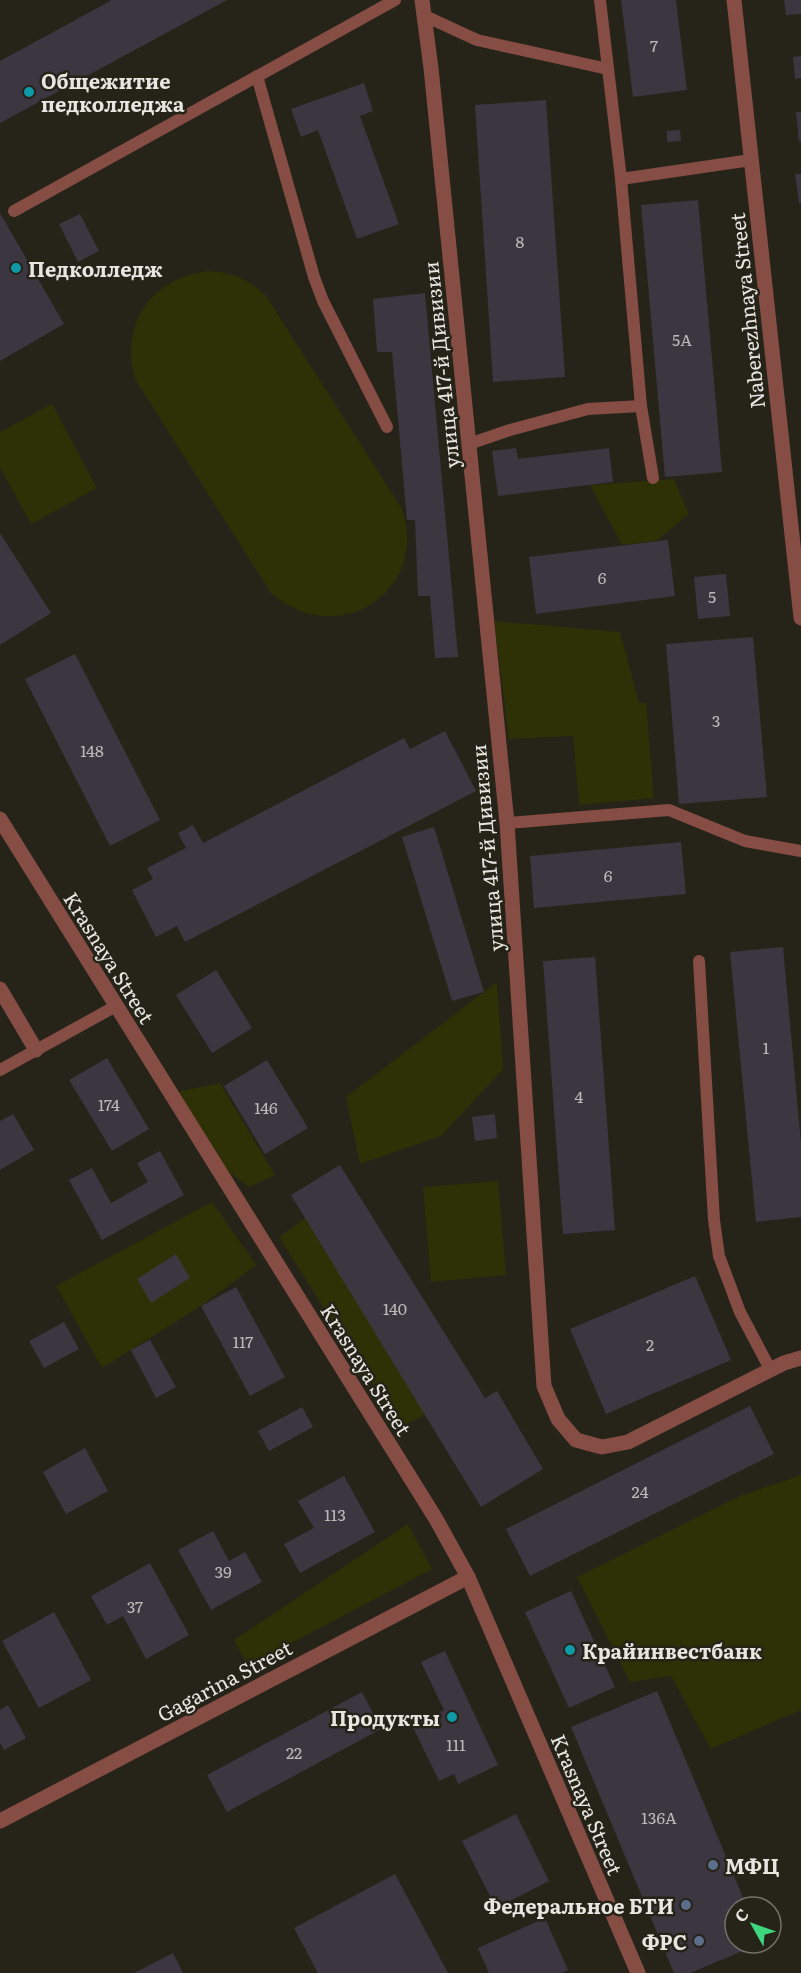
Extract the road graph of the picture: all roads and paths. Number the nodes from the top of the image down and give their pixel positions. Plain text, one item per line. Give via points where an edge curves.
1 (395, 0) edge
2 (422, 0) edge
3 (600, 0) edge
4 (734, 0) edge
5 (425, 16) junction
6 (608, 69) junction
7 (257, 76) junction
8 (751, 160) junction
9 (621, 179) junction
10 (14, 211) dead end
11 (641, 406) junction
12 (387, 427) dead end
13 (469, 444) junction
14 (653, 478) dead end
15 (801, 618) edge
16 (0, 819) edge
17 (507, 823) junction
18 (801, 851) edge
19 (699, 962) dead end
20 (0, 989) edge
21 (116, 1006) junction
22 (36, 1050) junction
23 (0, 1070) edge
24 (801, 1358) edge
25 (770, 1370) junction
26 (468, 1577) junction
27 (0, 1821) edge
28 (638, 1973) edge

1 - 7 lane
2 - 5 street, улица 417-й Дивизии
3 - 6 lane
4 - 8 street, Naberezhnaya Street
5 - 6 lane via 477,40
5 - 13 street, улица 417-й Дивизии
6 - 9 lane
7 - 10 lane
7 - 12 lane via 314,277
8 - 9 lane
8 - 15 street, Naberezhnaya Street
9 - 11 lane
11 - 13 lane via 588,409
11 - 14 lane
13 - 17 street, улица 417-й Дивизии
16 - 21 street, Krasnaya Street
17 - 18 lane via 669,810 745,841
17 - 25 street, улица 417-й Дивизии via 544,1386 558,1419 576,1440 602,1448 628,1442
19 - 25 lane via 719,1256 740,1312
20 - 22 street
21 - 22 lane
21 - 26 street, Krasnaya Street via 436,1519
22 - 23 lane
24 - 25 street, улица 417-й Дивизии
26 - 27 street, Gagarina Street
26 - 28 street, Krasnaya Street

